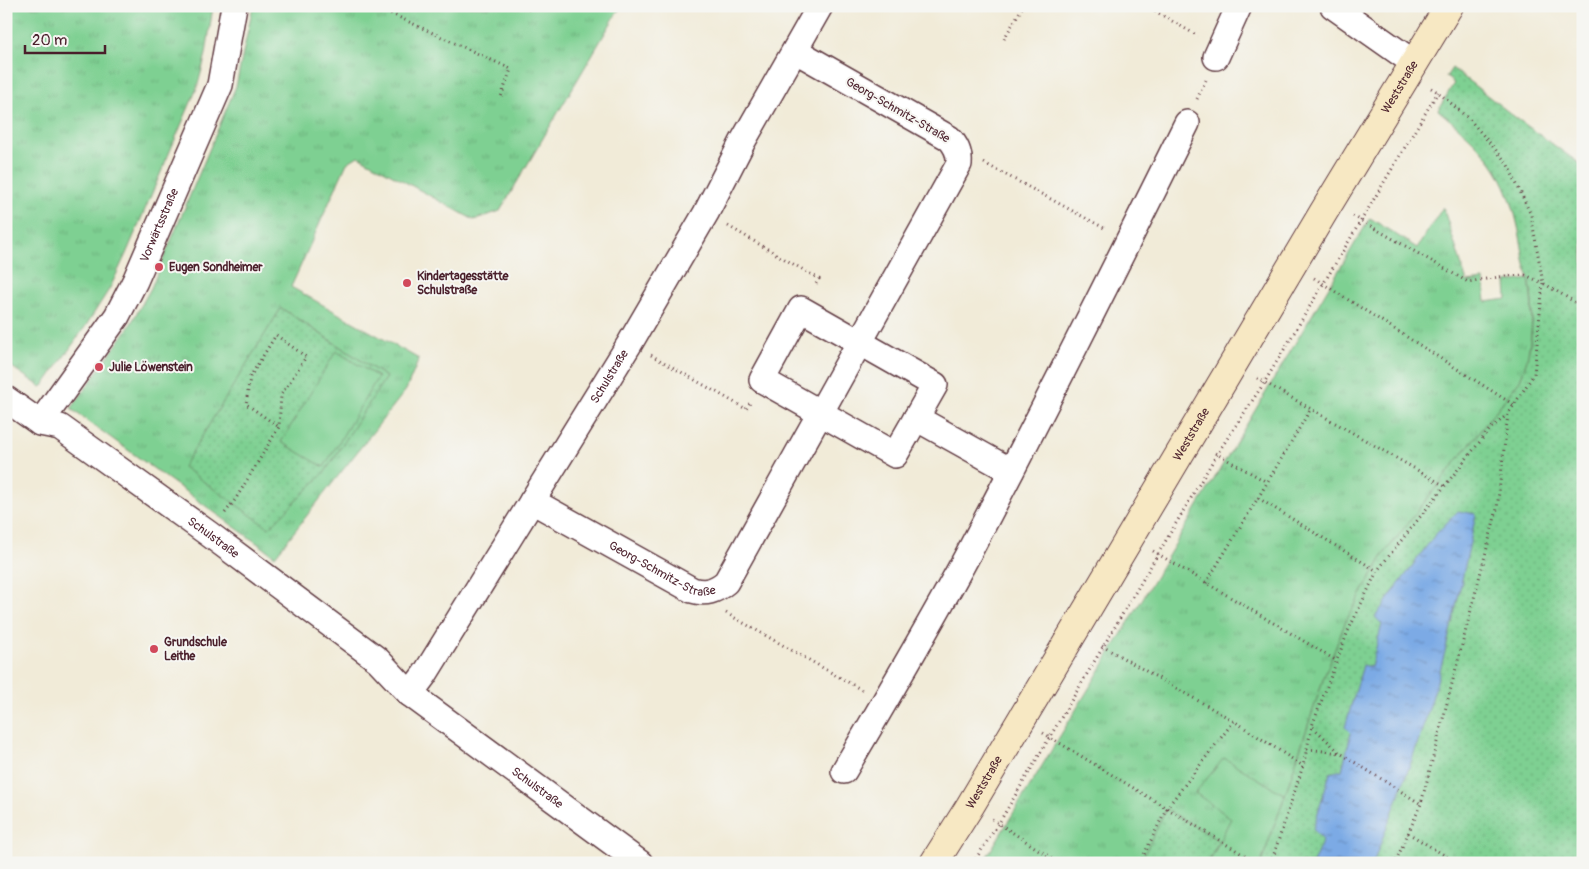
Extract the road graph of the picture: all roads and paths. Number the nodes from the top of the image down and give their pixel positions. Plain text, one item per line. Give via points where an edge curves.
1 (234, 6) edge
2 (378, 6) edge
3 (519, 6) edge
4 (820, 6) edge
5 (1023, 6) edge
6 (1146, 6) edge
7 (1239, 6) edge
8 (1333, 6) edge
9 (1449, 6) edge
10 (531, 10) dead end
11 (1004, 39) dead end
12 (796, 51) junction
13 (1218, 53) junction
14 (1411, 69) junction
15 (1438, 92) junction
16 (501, 97) dead end
17 (1187, 122) joint
18 (960, 156) junction
19 (1329, 204) junction
20 (706, 213) junction
21 (1361, 221) junction
22 (1128, 242) junction
23 (1293, 264) junction
24 (1544, 283) junction
25 (1323, 284) junction
26 (1583, 307) edge
27 (801, 309) junction
28 (860, 341) junction
29 (630, 343) junction
30 (1233, 364) junction
31 (762, 380) junction
32 (1264, 383) junction
33 (6, 400) edge
34 (1514, 405) junction
35 (1310, 410) junction
36 (820, 412) junction
37 (1508, 414) junction
38 (916, 418) junction
39 (40, 423) junction
40 (279, 427) junction
41 (1189, 438) junction
42 (1217, 454) junction
43 (1011, 472) junction
44 (1267, 482) junction
45 (1445, 486) junction
46 (1258, 498) junction
47 (234, 500) dead end
48 (532, 501) junction
49 (1130, 537) junction
50 (1158, 555) junction
51 (1377, 571) junction
52 (1206, 583) junction
53 (709, 592) junction
54 (1076, 629) junction
55 (1103, 646) junction
56 (1337, 661) junction
57 (410, 694) junction
58 (884, 702) junction
59 (1021, 720) junction
60 (1234, 722) junction
61 (1312, 726) junction
62 (1050, 737) junction
63 (1307, 749) junction
64 (1340, 753) junction
65 (1303, 766) junction
66 (844, 771) dead end
67 (1421, 804) junction
68 (970, 806) junction
69 (1166, 809) junction
70 (999, 824) junction
71 (1408, 833) junction
72 (640, 863) edge
73 (934, 863) edge
74 (973, 863) edge
75 (1059, 863) edge
76 (1140, 863) edge
77 (1256, 863) edge
78 (1271, 863) edge
79 (1395, 863) edge
80 (1457, 863) edge

1 - 39 street, Vorwärtsstraße via 220,85 135,282 117,316
2 - 16 path via 511,69
3 - 10 path
4 - 12 street
5 - 11 path
6 - 13 path
7 - 13 street
8 - 14 street
9 - 14 street, Weststraße
12 - 18 street, Georg-Schmitz-Straße via 949,138
12 - 20 street, Schulstraße via 743,141
13 - 17 path
14 - 15 path
14 - 19 street, Weststraße
15 - 21 path
15 - 24 path via 1470,120 1507,163 1531,215
17 - 22 street
18 - 22 path via 979,160
18 - 28 street, Georg-Schmitz-Straße via 956,170
19 - 21 path
19 - 23 street, Weststraße
20 - 27 path via 818,279
20 - 29 street, Schulstraße
21 - 24 path via 1468,282 1525,276
21 - 25 path
22 - 43 street
23 - 25 path
23 - 30 street, Weststraße
24 - 26 path
24 - 34 path via 1534,374
25 - 32 path
25 - 34 path
27 - 28 street
27 - 31 street
28 - 36 street, Georg-Schmitz-Straße
28 - 38 street via 935,385
29 - 31 path via 746,409
29 - 48 street, Schulstraße
30 - 32 path
30 - 41 street, Weststraße
31 - 36 street
32 - 35 path
32 - 42 path
33 - 39 street, Schulstraße
34 - 37 path
35 - 44 path
35 - 45 path
36 - 38 street via 895,454
36 - 53 street, Georg-Schmitz-Straße via 726,582
37 - 45 path via 1490,429
37 - 67 path via 1497,509
38 - 43 street
39 - 57 street, Schulstraße via 60,427 180,512 378,660
40 - 40 path via 281,395 306,357 276,335 250,376 246,404
40 - 47 path
41 - 42 path
41 - 49 street, Weststraße
42 - 44 path
42 - 50 path
43 - 58 street
44 - 46 path
45 - 51 path
46 - 51 path
46 - 52 path
48 - 53 street, Georg-Schmitz-Straße via 692,590
48 - 57 street, Schulstraße via 426,674
49 - 50 path
49 - 54 street, Weststraße
50 - 52 path
50 - 55 path
51 - 56 path
52 - 56 path
53 - 58 path via 717,608
54 - 55 path
54 - 59 street, Weststraße
55 - 60 path
55 - 62 path
56 - 61 path
57 - 72 street, Schulstraße
58 - 66 street
59 - 62 path
59 - 68 street, Weststraße
60 - 65 path
60 - 69 path
61 - 63 path
61 - 64 path
62 - 69 path
62 - 70 path
63 - 64 path
63 - 65 path
64 - 67 path
65 - 78 path
67 - 71 path
68 - 70 path
68 - 73 street, Weststraße
69 - 76 path
69 - 77 path
70 - 74 path
70 - 75 path
71 - 79 path
71 - 80 path

